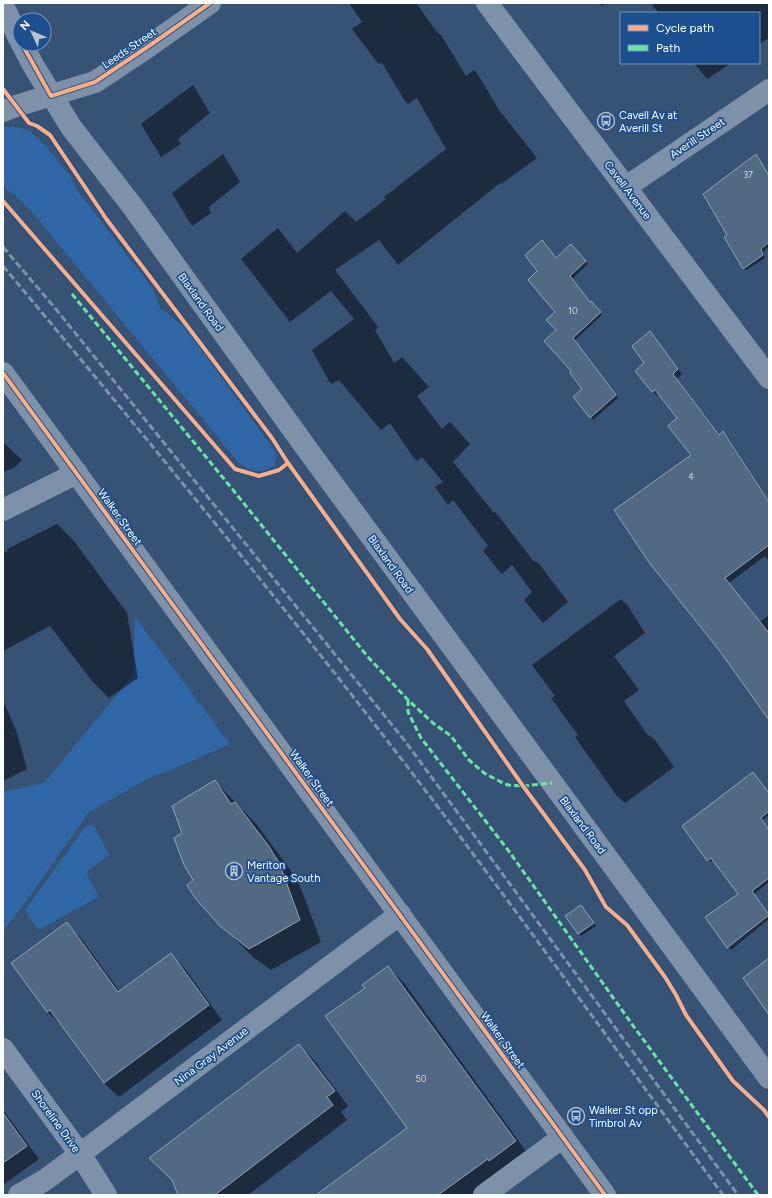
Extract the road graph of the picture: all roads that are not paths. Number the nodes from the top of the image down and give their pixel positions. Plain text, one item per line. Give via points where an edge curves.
1 (210, 3) edge
2 (487, 3) edge
3 (3, 6) edge
4 (12, 24) edge
5 (26, 52) edge
6 (769, 90) edge
7 (51, 96) junction
8 (3, 111) edge
9 (626, 187) junction
10 (3, 373) edge
11 (769, 378) edge
12 (77, 473) junction
13 (3, 510) edge
14 (400, 914) junction
15 (3, 1049) edge
16 (769, 1078) edge
17 (563, 1137) junction
18 (80, 1154) junction
19 (18, 1195) edge
20 (106, 1195) edge
21 (484, 1195) edge
22 (605, 1195) edge

1 - 7 street, Leeds Street via 95,82
2 - 9 street, Cavell Avenue
3 - 4 street
5 - 7 street, Blaxland Road
6 - 9 street, Averill Street
7 - 8 street
7 - 16 street, Blaxland Road
9 - 11 street, Cavell Avenue
10 - 12 street, Walker Street
12 - 13 street
12 - 14 street, Walker Street
14 - 17 street, Walker Street
14 - 18 street, Nina Gray Avenue
15 - 18 street, Shoreline Drive
17 - 21 street
17 - 22 street, Walker Street
18 - 19 street, Nina Gray Avenue via 45,1180
18 - 20 street, Shoreline Drive

